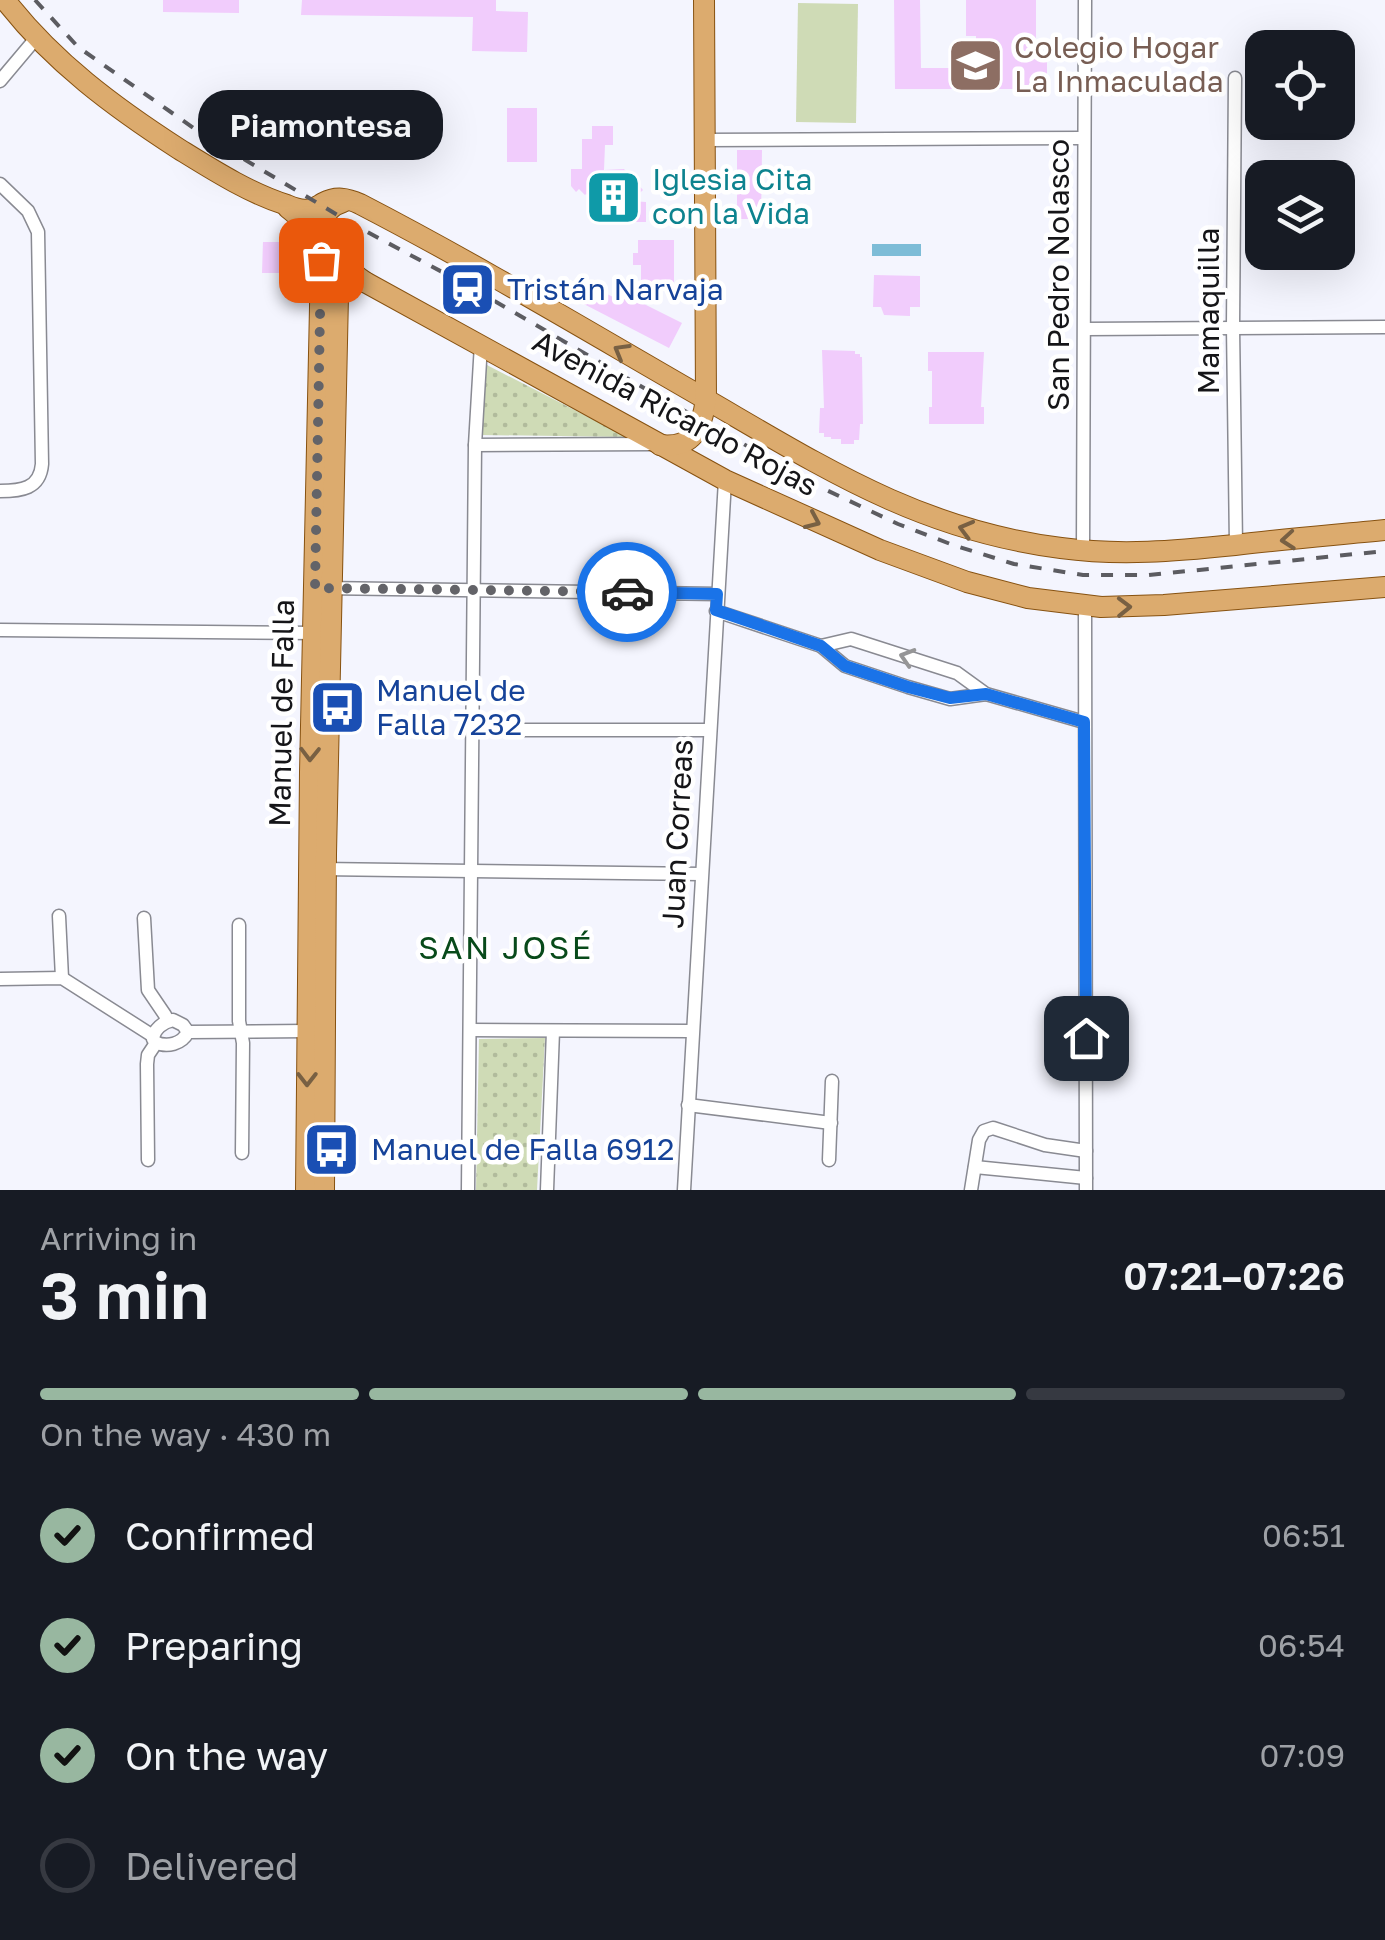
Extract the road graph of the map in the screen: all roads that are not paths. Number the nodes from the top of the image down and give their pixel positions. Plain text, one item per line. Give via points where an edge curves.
1 (5, 0) edge
2 (704, 0) edge
3 (1085, 0) edge
4 (38, 37) junction
5 (1235, 78) dead end
6 (0, 81) edge
7 (1084, 138) junction
8 (703, 140) junction
9 (0, 184) edge
10 (280, 203) junction
11 (360, 204) junction
12 (320, 236) junction
13 (366, 282) junction
14 (1233, 327) junction
15 (1385, 327) edge
16 (1086, 329) junction
17 (480, 344) junction
18 (706, 400) junction
19 (658, 444) junction
20 (475, 445) junction
21 (725, 480) junction
22 (0, 491) edge
23 (1385, 530) edge
24 (1236, 544) junction
25 (1083, 551) junction
26 (1385, 587) edge
27 (324, 588) junction
28 (475, 590) junction
29 (717, 594) junction
30 (1084, 607) junction
31 (716, 610) junction
32 (0, 630) edge
33 (322, 633) junction
34 (821, 646) junction
35 (986, 694) junction
36 (1084, 722) junction
37 (473, 730) junction
38 (709, 730) junction
39 (317, 868) junction
40 (472, 870) junction
41 (701, 874) junction
42 (59, 916) dead end
43 (144, 918) dead end
44 (238, 925) dead end
45 (62, 978) junction
46 (0, 979) edge
47 (167, 1021) junction
48 (470, 1030) junction
49 (307, 1031) junction
50 (553, 1031) junction
51 (188, 1032) junction
52 (692, 1032) junction
53 (240, 1033) junction
54 (154, 1039) junction
55 (832, 1081) dead end
56 (688, 1106) junction
57 (830, 1124) junction
58 (1086, 1151) junction
59 (242, 1153) dead end
60 (148, 1160) dead end
61 (829, 1160) dead end
62 (975, 1167) junction
63 (1086, 1184) edge
64 (306, 1190) edge
65 (324, 1190) edge
66 (468, 1190) edge
67 (547, 1190) edge
68 (684, 1190) edge
69 (972, 1190) edge

1 - 4 main road, Avenida Ricardo Rojas
2 - 8 main road
3 - 7 street, San Pedro Nolasco
4 - 6 street
4 - 10 main road, Avenida Ricardo Rojas via 148,129
5 - 14 street, Mamaquilla
7 - 8 street
7 - 16 street, San Pedro Nolasco
8 - 18 main road
9 - 22 street via 28,211 38,232 42,464 36,481 24,489
10 - 11 main road, Avenida Ricardo Rojas via 304,210 336,198
10 - 12 main road, Avenida Ricardo Rojas
11 - 12 main road via 331,207
18 -> 11 main road, Avenida Ricardo Rojas
12 - 13 main road, Avenida Ricardo Rojas
12 - 27 main road, Manuel de Falla
13 - 17 main road, Avenida Ricardo Rojas
13 - 27 main road, Manuel de Falla via 345,284 338,292
14 - 15 street
14 - 16 street
14 - 24 street, Mamaquilla
16 - 25 street, San Pedro Nolasco
17 - 19 main road, Avenida Ricardo Rojas
17 - 20 street
18 - 19 main road via 689,440
25 -> 18 main road, Avenida Ricardo Rojas via 996,537 922,514 850,482
19 - 20 street
19 - 21 main road, Avenida Ricardo Rojas
20 - 28 street
21 - 29 street, Juan Correas
21 -> 30 main road, Avenida Ricardo Rojas via 932,570 1009,594
23 -> 24 main road, Avenida Ricardo Rojas
24 - 25 main road, Avenida Ricardo Rojas
30 -> 26 main road, Avenida Ricardo Rojas
27 - 28 street
27 - 33 main road, Manuel de Falla
28 - 29 street
28 - 37 street
29 - 31 street, Juan Correas
30 - 36 street
31 - 34 street
31 - 38 street, Juan Correas
32 - 33 street
33 - 39 main road, Manuel de Falla
35 -> 34 street via 956,673 850,640
34 - 35 street via 845,666 908,687 950,698
35 - 36 street
36 - 58 street
37 - 38 street
37 - 40 street
38 - 41 street, Juan Correas
39 - 40 street
39 - 49 main road, Manuel de Falla
39 - 65 main road, Manuel de Falla
40 - 41 street
40 - 48 street
41 - 52 street, Juan Correas
42 - 45 street
43 - 47 street via 148,990
44 - 53 street
45 - 46 street
45 - 54 street
47 - 51 street
47 - 54 street
48 - 50 street
48 - 66 street
49 - 53 street
49 -> 64 main road, Manuel de Falla
50 - 52 street
50 - 67 street
51 - 53 street
51 - 54 street via 166,1046
52 - 56 street, Juan Correas
53 - 59 street
54 - 60 street via 148,1055
55 - 57 street
56 - 57 street
56 - 68 street, Juan Correas
57 - 61 street
58 - 62 street via 993,1128 979,1140
58 - 63 street
62 - 63 street
62 - 69 street

